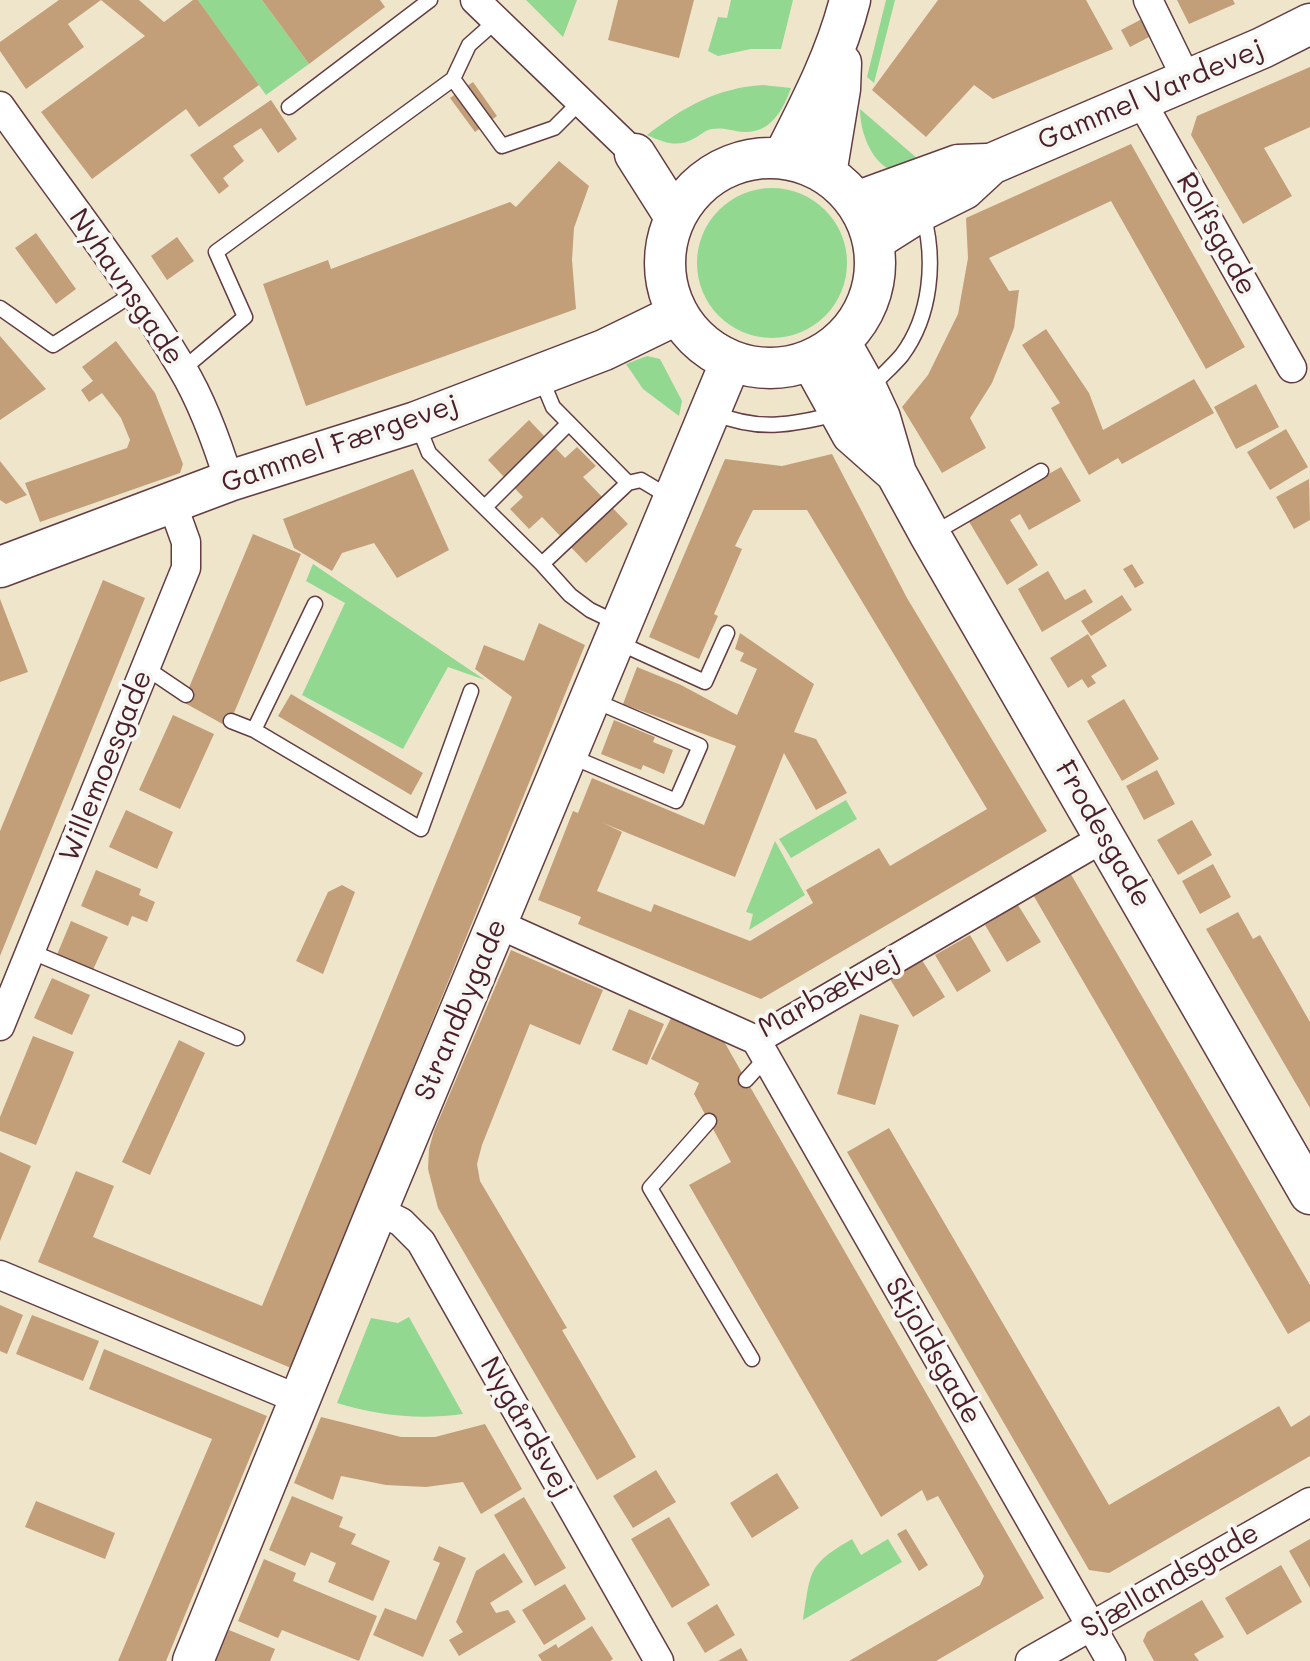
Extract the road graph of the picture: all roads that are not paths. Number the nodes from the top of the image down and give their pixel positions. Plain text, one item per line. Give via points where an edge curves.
1 (430, 0) edge
2 (475, 0) edge
3 (1148, 0) edge
4 (846, 15) edge
5 (496, 21) junction
6 (1310, 24) edge
7 (453, 79) junction
8 (1187, 80) junction
9 (1141, 101) junction
10 (580, 102) junction
11 (0, 106) edge
12 (289, 107) dead end
13 (635, 154) joint
14 (783, 158) junction
15 (991, 164) junction
16 (826, 174) junction
17 (686, 202) junction
18 (856, 202) junction
19 (922, 210) junction
20 (873, 241) junction
21 (133, 294) junction
22 (0, 308) edge
23 (678, 314) junction
24 (826, 351) junction
25 (731, 361) junction
26 (1292, 368) dead end
27 (183, 369) junction
28 (540, 374) junction
29 (854, 401) junction
30 (709, 411) junction
31 (416, 422) junction
32 (569, 423) junction
33 (1041, 471) dead end
34 (229, 481) junction
35 (628, 483) junction
36 (672, 498) junction
37 (172, 503) junction
38 (485, 507) junction
39 (930, 535) junction
40 (542, 564) junction
41 (0, 567) edge
42 (315, 604) dead end
43 (616, 632) junction
44 (727, 633) dead end
45 (146, 668) junction
46 (471, 691) dead end
47 (186, 695) dead end
48 (589, 698) junction
49 (231, 721) dead end
50 (254, 730) junction
51 (566, 754) junction
52 (1105, 837) junction
53 (498, 924) junction
54 (32, 952) junction
55 (0, 1026) edge
56 (237, 1038) dead end
57 (761, 1049) junction
58 (746, 1080) dead end
59 (709, 1121) dead end
60 (1310, 1194) edge
61 (377, 1210) junction
62 (0, 1275) edge
63 (752, 1359) dead end
64 (298, 1399) junction
65 (1310, 1502) edge
66 (1091, 1627) junction
67 (203, 1646) edge
68 (659, 1661) edge
69 (1030, 1661) edge
70 (1111, 1661) edge

1 - 12 lane
2 - 5 street
3 - 8 street
4 - 14 street via 821,83
4 - 16 street
5 - 7 lane via 469,45
5 - 10 street
6 - 8 street, Gammel Vardevej
7 - 10 lane via 502,146 554,128
7 - 27 lane via 216,252 245,317
8 - 9 street, Gammel Vardevej
9 - 15 street, Gammel Vardevej
9 - 26 street, Rolfsgade
10 - 13 street
11 - 21 street, Nyhavnsgade
13 - 17 street
14 - 16 street
14 - 17 street via 730,165 712,174
15 - 18 street, Gammel Vardevej via 958,165
15 - 19 street, Gammel Vardevej via 964,189
16 - 18 street
17 - 23 street via 666,241 664,266
18 - 20 street
19 - 20 street, Gammel Vardevej
19 - 29 lane via 929,248 928,293 916,329 902,354
20 - 24 street via 869,298 857,322
21 - 22 lane via 53,345
21 - 27 street, Nyhavnsgade
23 - 25 street via 710,350
23 - 28 street, Gammel Færgevej
24 - 25 street via 784,368
24 - 29 street, Frodesgade
25 - 30 street, Strandbygade
27 - 34 street, Nyhavnsgade
28 - 31 street, Gammel Færgevej
28 - 32 lane via 553,407
29 - 30 lane via 802,423 752,424
29 - 39 street, Frodesgade via 852,434 896,473
30 - 36 street, Strandbygade
31 - 34 street, Gammel Færgevej
31 - 38 lane via 429,453
32 - 35 lane
32 - 38 lane
33 - 39 lane
34 - 37 street, Gammel Færgevej
35 - 36 lane via 641,480
35 - 40 lane
36 - 43 street, Strandbygade
37 - 41 street, Gammel Færgevej
37 - 45 street, Willemoesgade via 186,542 186,568
38 - 40 lane
39 - 52 street, Frodesgade
40 - 43 lane
42 - 50 lane
43 - 44 lane via 705,682
43 - 48 street, Strandbygade
45 - 47 lane
45 - 54 street, Willemoesgade
46 - 50 lane via 421,829
48 - 51 street, Strandbygade
48 - 51 lane via 700,746 676,801
49 - 50 lane
51 - 53 street, Strandbygade
52 - 57 street, Marbækvej
52 - 60 street, Frodesgade
53 - 57 street, Marbækvej
53 - 61 street, Strandbygade via 440,1076
54 - 55 street, Willemoesgade
54 - 56 lane
57 - 58 lane
57 - 66 street, Skjoldsgade
59 - 63 lane via 650,1188
61 - 64 street, Strandbygade
61 - 68 street, Nygårdsvej via 401,1222 421,1242
62 - 64 street
64 - 67 street, Strandbygade
65 - 66 street, Sjællandsgade
66 - 69 street, Sjællandsgade
66 - 70 street, Skjoldsgade

